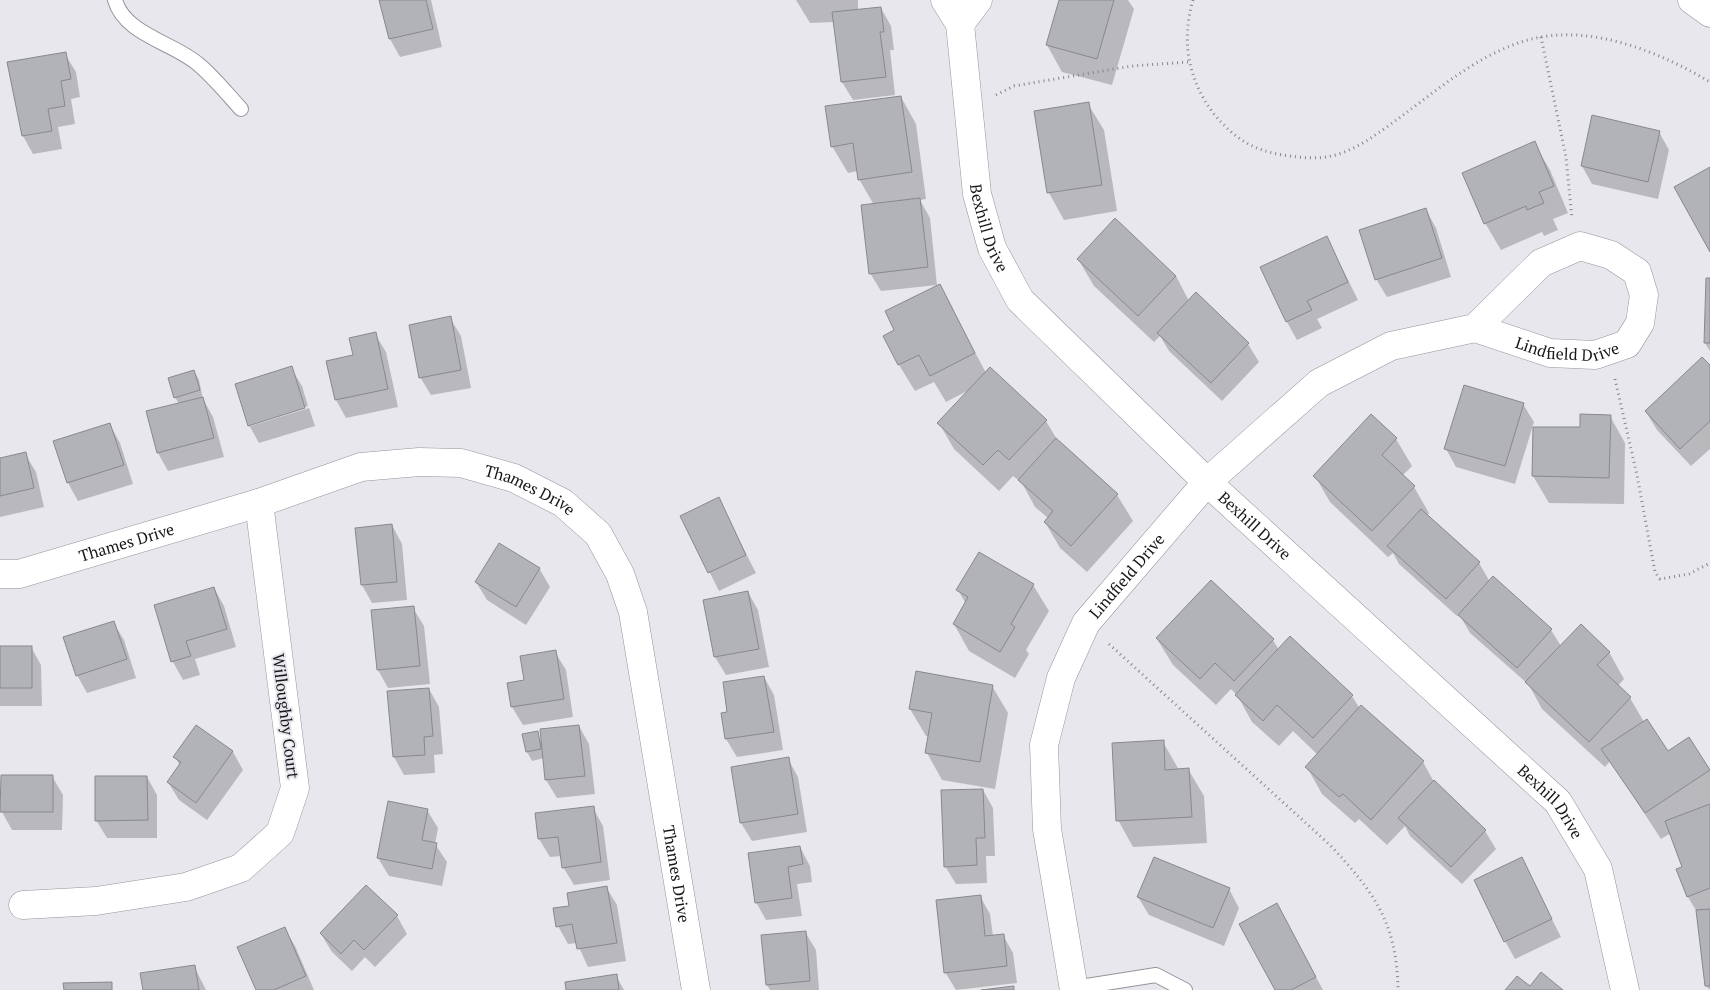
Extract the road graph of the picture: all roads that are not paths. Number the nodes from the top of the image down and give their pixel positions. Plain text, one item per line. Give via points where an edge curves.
1 (115, 0) edge
2 (945, 0) edge
3 (978, 0) edge
4 (1692, 0) edge
5 (1710, 12) edge
6 (960, 24) junction
7 (241, 109) dead end
8 (1475, 328) junction
9 (1207, 482) junction
10 (259, 503) junction
11 (0, 574) edge
12 (23, 905) dead end
13 (1074, 989) edge
14 (696, 990) edge
15 (1185, 990) edge
16 (1626, 990) edge

1 - 7 lane via 118,12 158,42 198,63
2 - 6 street, Bexhill Drive
3 - 6 street
4 - 5 street
6 - 9 street, Bexhill Drive via 978,194 992,248 1020,300
8 - 8 street, Lindfield Drive via 1541,263 1580,246 1611,255 1637,272 1644,295 1640,323 1627,344 1595,355 1550,353
8 - 9 street, Lindfield Drive via 1391,346 1318,383
9 - 13 street, Lindfield Drive via 1086,623 1061,678 1044,745 1047,829
9 - 16 street, Bexhill Drive via 1558,802 1598,869
10 - 11 street, Thames Drive via 19,574
10 - 12 street, Willoughby Court via 295,788 280,833 241,868 186,887 96,901
10 - 14 street, Thames Drive via 361,468 419,462 461,463 514,478 563,503 598,534 620,574 633,612
13 - 15 lane via 1156,975

